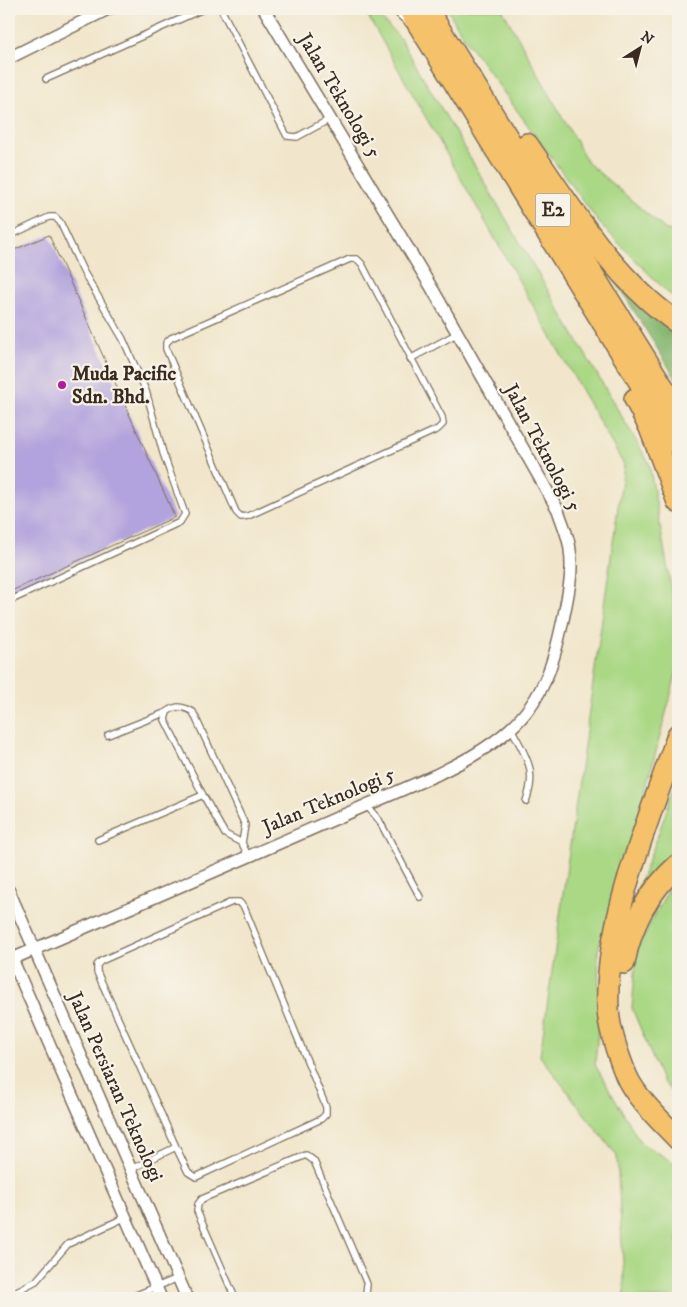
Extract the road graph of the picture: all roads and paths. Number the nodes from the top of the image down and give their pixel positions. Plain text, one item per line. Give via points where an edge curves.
1 (108, 9) edge
2 (203, 9) edge
3 (221, 9) edge
4 (264, 9) edge
5 (393, 9) edge
6 (409, 9) edge
7 (427, 9) edge
8 (437, 9) edge
9 (428, 38) junction
10 (9, 58) edge
11 (46, 79) dead end
12 (330, 119) junction
13 (9, 236) edge
14 (575, 276) junction
15 (678, 323) edge
16 (458, 333) junction
17 (410, 359) junction
18 (678, 411) edge
19 (678, 444) edge
20 (678, 502) edge
21 (9, 601) edge
22 (167, 712) junction
23 (511, 728) junction
24 (108, 734) dead end
25 (678, 735) edge
26 (203, 795) junction
27 (526, 801) dead end
28 (366, 805) junction
29 (98, 840) dead end
30 (242, 844) junction
31 (248, 856) junction
32 (678, 865) edge
33 (9, 891) edge
34 (420, 897) dead end
35 (34, 950) junction
36 (10, 955) edge
37 (678, 1121) edge
38 (678, 1139) edge
39 (176, 1147) junction
40 (131, 1169) junction
41 (124, 1218) junction
42 (178, 1278) junction
43 (156, 1287) junction
44 (9, 1295) edge
45 (129, 1298) edge
46 (160, 1298) edge
47 (187, 1298) edge
48 (235, 1298) edge
49 (357, 1298) edge

1 - 10 street
2 - 11 lane
3 - 12 lane via 287,136 296,137
4 - 12 street, Jalan Teknologi 5
5 - 9 lane
6 - 9 highway, E2
7 - 18 highway, E2
8 - 15 highway via 595,241 640,293
9 - 14 highway, E2
12 - 16 street, Jalan Teknologi 5
13 - 21 lane via 49,217 60,222 123,339 146,391 163,453 185,514 180,522
14 - 19 highway, E2
14 - 20 highway via 598,329 650,428
16 - 17 lane
16 - 23 street, Jalan Teknologi 5 via 558,510 570,548 570,585 552,666 538,696
17 - 17 lane via 442,417 441,427 245,517 236,512 166,346 171,338 354,259 362,264
22 - 24 lane
22 - 26 lane via 165,720
22 - 30 lane via 184,706 193,712 244,825
23 - 27 lane via 532,772
23 - 28 street, Jalan Teknologi 5 via 467,759
25 - 38 highway via 628,884 609,970 608,1010 626,1076
26 - 29 lane
26 - 30 lane via 226,834
28 - 31 street, Jalan Teknologi 5
28 - 34 lane via 379,820
30 - 31 lane
31 - 35 street, Jalan Teknologi 5
32 - 37 highway via 638,914 628,941 620,1005 627,1037 640,1071
33 - 35 street, Jalan Persiaran Teknologi
35 - 36 street, Jalan Teknologi 5
35 - 40 street, Jalan Persiaran Teknologi
36 - 41 street, Jalan Persiaran Teknologi
39 - 39 lane via 97,972 97,965 101,960 223,906 239,902 244,907 326,1114 196,1177 188,1172
39 - 40 lane
40 - 42 street, Jalan Persiaran Teknologi
41 - 43 street, Jalan Persiaran Teknologi
41 - 44 lane via 68,1244 36,1281
42 - 43 lane
42 - 47 street, Jalan Persiaran Teknologi
43 - 45 lane
43 - 46 street, Jalan Persiaran Teknologi
48 - 49 lane via 198,1211 198,1204 202,1199 306,1155 314,1161 367,1284 366,1294

